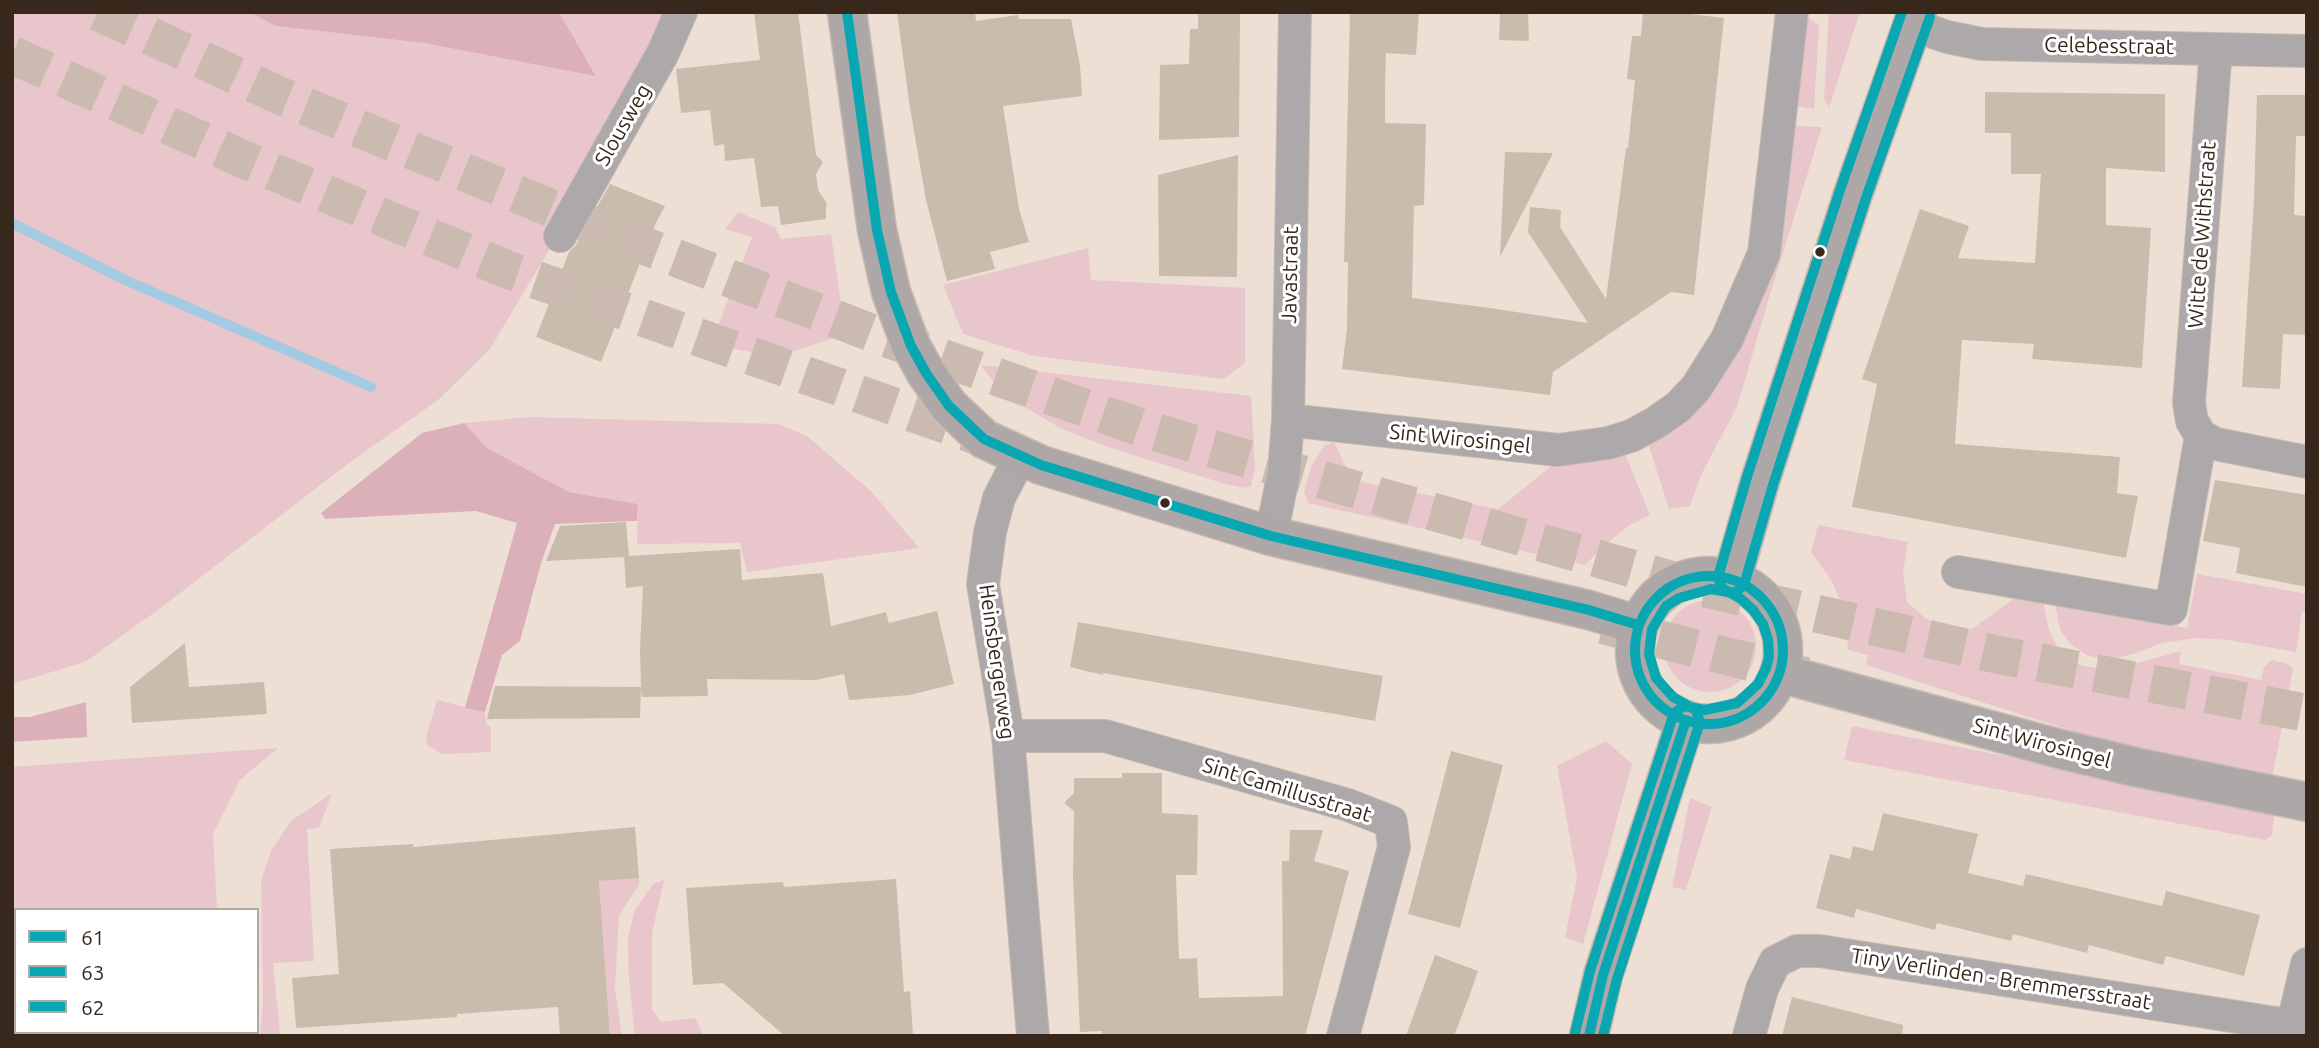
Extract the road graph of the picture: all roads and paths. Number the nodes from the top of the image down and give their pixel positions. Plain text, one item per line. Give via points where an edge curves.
1 (681, 12) edge
2 (848, 12) edge
3 (1295, 12) edge
4 (1793, 12) edge
5 (1915, 19) edge
6 (2216, 49) junction
7 (2307, 51) edge
8 (560, 236) dead end
9 (1288, 420) junction
10 (2197, 429) junction
11 (1020, 457) junction
12 (2307, 462) edge
13 (1271, 536) junction
14 (1958, 572) dead end
15 (1732, 579) junction
16 (1639, 625) junction
17 (1779, 673) junction
18 (1686, 720) junction
19 (1007, 736) junction
20 (2307, 802) edge
21 (2307, 964) edge
22 (2296, 1030) edge
23 (1033, 1036) edge
24 (1343, 1036) edge
25 (1589, 1036) edge
26 (1749, 1036) edge

1 - 8 street, Slousweg via 663,53
2 - 11 street via 877,230 891,292 911,346 949,405 984,439
3 - 9 street, Javastraat
4 - 9 street, Sint Wirosingel via 1764,253 1727,339 1696,388 1667,415 1631,436 1559,450
5 - 6 street, Celebesstraat via 1947,37 1982,44
5 - 15 street via 1854,191
6 - 7 street, Celebesstraat
6 - 10 street, Witte de Withstraat via 2189,403
9 - 13 street, Javastraat via 1284,472
10 - 12 street via 2216,444
10 - 14 street, Witte de Withstraat via 2171,609
11 - 13 street
11 - 19 street, Heinsbergerweg via 999,498 983,584
13 - 16 street
15 - 16 street via 1711,575 1673,585 1657,596
15 - 17 street via 1749,587 1776,618 1782,638
16 - 18 street via 1635,655 1643,684 1665,709
17 - 18 street via 1769,692 1743,716 1717,723
17 - 20 street, Sint Wirosingel via 2060,749
18 - 25 street via 1603,975
19 - 23 street, Heinsbergerweg
19 - 24 street, Sint Camillusstraat via 1104,736 1348,805 1391,822 1394,847
21 - 22 street
22 - 26 street, Tiny Verlinden - Bremmersstraat via 1820,951 1797,951 1775,962

